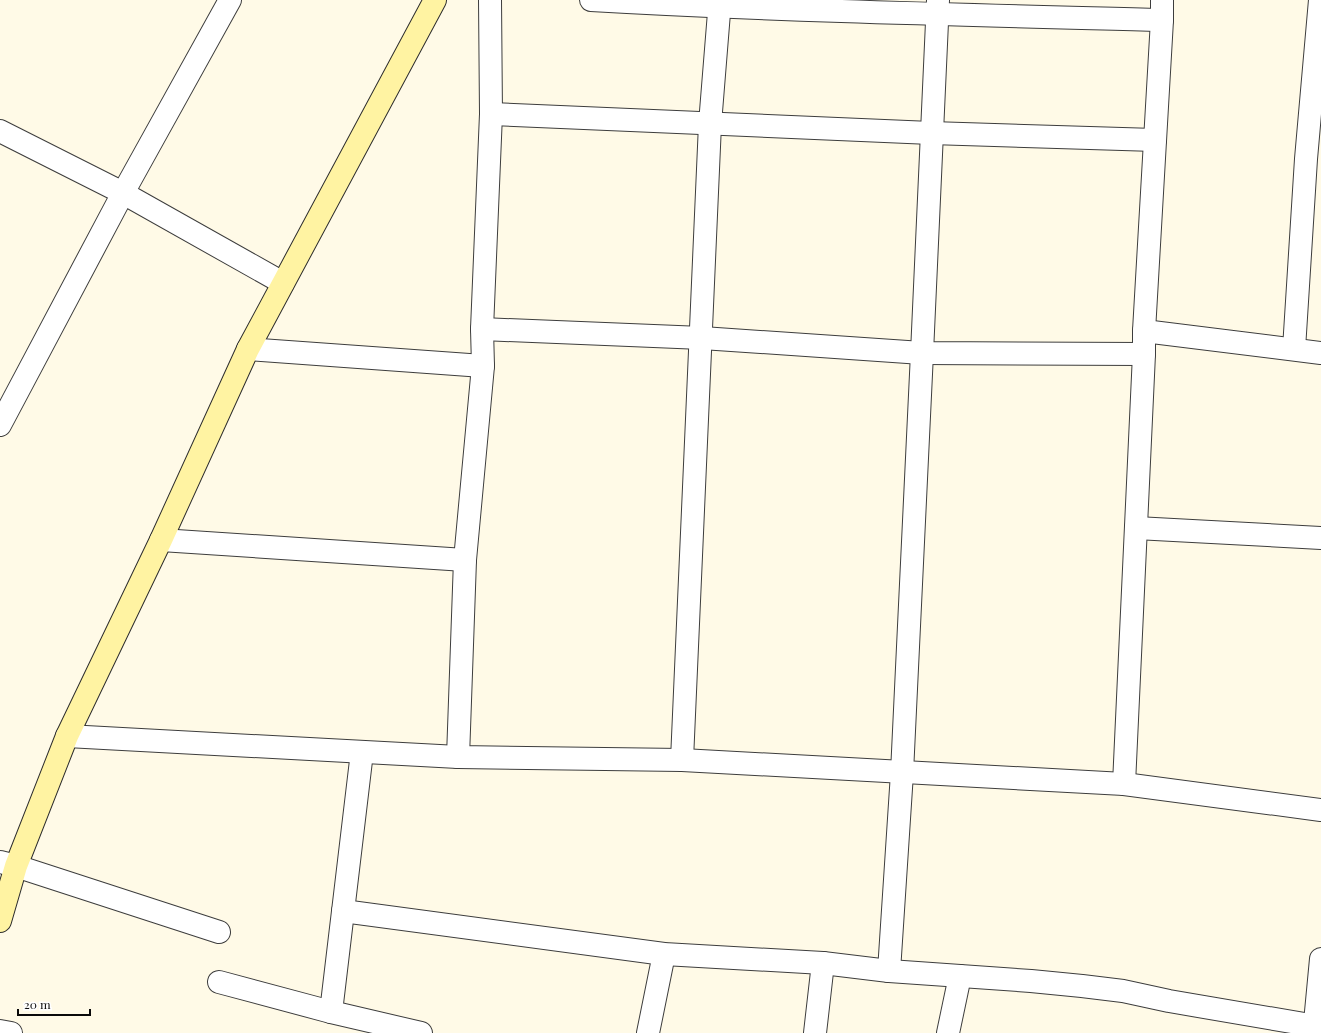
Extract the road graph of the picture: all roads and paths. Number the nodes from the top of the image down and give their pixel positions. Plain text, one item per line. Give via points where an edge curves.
1 (230, 0) edge
2 (435, 0) edge
3 (490, 0) edge
4 (590, 0) edge
5 (1320, 0) edge
6 (719, 4) edge
7 (937, 7) edge
8 (1162, 10) edge
9 (492, 114) junction
10 (710, 124) junction
11 (0, 131) edge
12 (931, 134) junction
13 (1155, 140) junction
14 (1313, 159) edge
15 (124, 193) junction
16 (283, 283) junction
17 (482, 329) junction
18 (1144, 331) junction
19 (702, 338) junction
20 (248, 349) junction
21 (1294, 349) junction
22 (922, 353) junction
23 (1321, 353) edge
24 (1144, 354) junction
25 (483, 366) junction
26 (0, 425) edge
27 (1136, 528) junction
28 (1321, 538) edge
29 (161, 540) junction
30 (465, 560) junction
31 (67, 736) junction
32 (362, 752) junction
33 (458, 757) junction
34 (682, 760) junction
35 (902, 773) junction
36 (1124, 784) junction
37 (1321, 810) edge
38 (8, 864) edge
39 (343, 912) junction
40 (0, 921) edge
41 (219, 932) dead end
42 (664, 954) junction
43 (1321, 959) edge
44 (823, 963) junction
45 (889, 971) junction
46 (960, 976) junction
47 (219, 982) dead end
48 (331, 1012) junction
49 (1316, 1029) edge
50 (0, 1031) edge
51 (11, 1033) edge
52 (422, 1033) edge
53 (648, 1033) edge
54 (815, 1033) edge
55 (948, 1033) edge

1 - 15 street
2 - 16 street
3 - 9 street
4 - 6 street
5 - 14 street
6 - 7 street
6 - 10 street
7 - 8 street
7 - 12 street
8 - 13 street
9 - 10 street
9 - 17 street
10 - 12 street
10 - 19 street
11 - 15 street
12 - 13 street
12 - 22 street
13 - 18 street
14 - 21 street
15 - 16 street
15 - 26 street
16 - 20 street
17 - 19 street
17 - 25 street
18 - 21 street
18 - 24 street
19 - 22 street
19 - 34 street
20 - 25 street
20 - 29 street
21 - 23 street
22 - 24 street
22 - 35 street
24 - 27 street
25 - 30 street
27 - 28 street
27 - 36 street
29 - 30 street
29 - 31 street
30 - 33 street
31 - 32 street
31 - 38 street
32 - 33 street
32 - 39 street
33 - 34 street
34 - 35 street
35 - 36 street
35 - 45 street
36 - 37 street
38 - 40 street
38 - 41 street
39 - 42 street
39 - 48 street
42 - 44 street
42 - 53 street
43 - 49 street
44 - 45 street
44 - 54 street
45 - 46 street
46 - 49 street via 1031,980 1123,991
46 - 55 street
47 - 48 street
48 - 52 street
50 - 51 street

